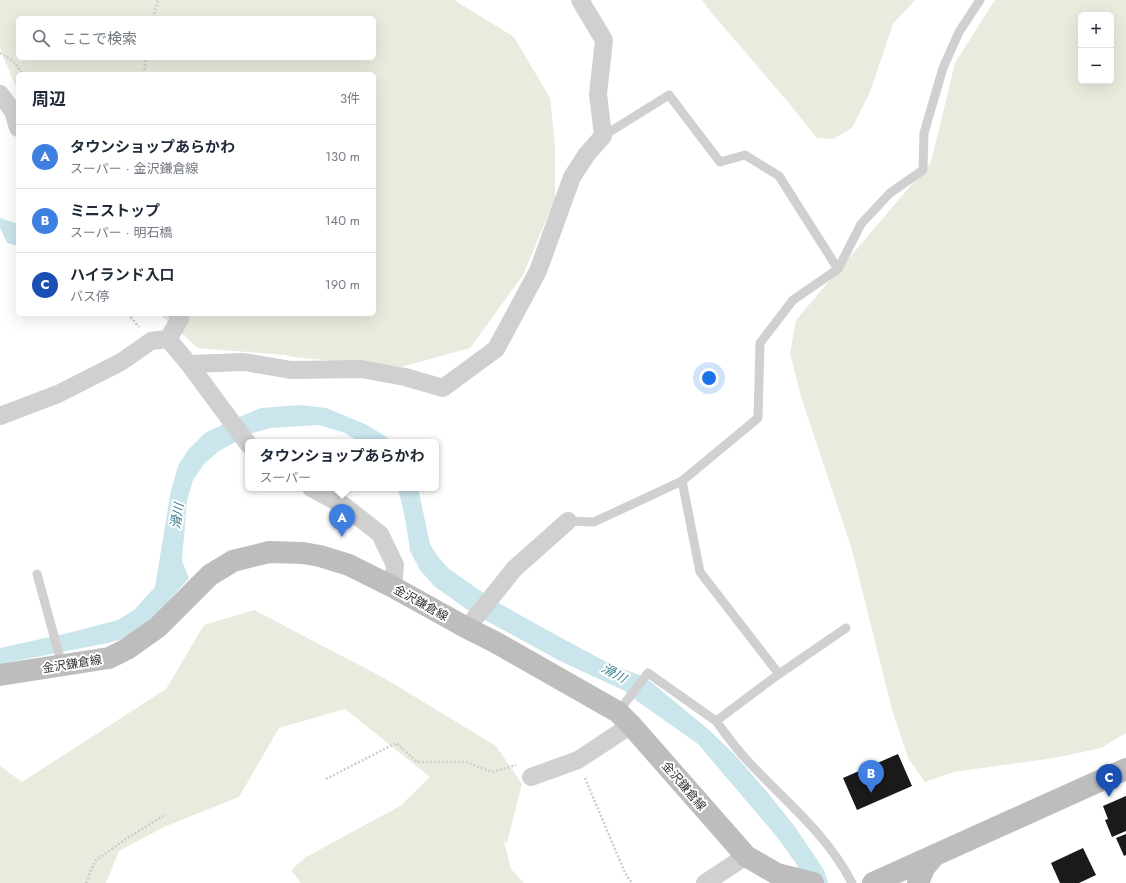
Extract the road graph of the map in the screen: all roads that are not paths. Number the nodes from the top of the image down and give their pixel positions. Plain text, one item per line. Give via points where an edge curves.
1 (580, 0) edge
2 (980, 0) edge
3 (0, 94) edge
4 (16, 121) edge
5 (603, 136) junction
6 (838, 269) junction
7 (178, 316) edge
8 (168, 339) junction
9 (189, 364) junction
10 (0, 416) edge
11 (245, 440) edge
12 (682, 481) junction
13 (317, 491) edge
14 (568, 521) joint
15 (37, 574) dead end
16 (393, 587) junction
17 (467, 628) junction
18 (846, 628) dead end
19 (61, 660) junction
20 (0, 674) edge
21 (778, 674) junction
22 (625, 719) junction
23 (716, 722) junction
24 (1126, 769) edge
25 (526, 770) road end
26 (936, 854) junction
27 (746, 856) junction
28 (792, 879) edge
29 (705, 883) edge
30 (813, 883) edge
31 (852, 883) edge
32 (873, 883) edge
33 (918, 883) edge

1 - 5 street via 604,40 598,94
2 - 6 lane via 959,32 942,68 924,133 923,170 890,193 861,224
3 - 4 street via 13,111
5 - 6 lane via 669,95 720,162 745,155 779,176
5 - 9 street via 572,177 538,271 496,349 443,388 405,377 361,369 290,370 244,362
6 - 12 lane via 793,300 760,343 758,418
7 - 8 street via 180,319
8 - 9 street
8 - 10 street via 151,341 121,362 58,394
9 - 11 street
12 - 14 lane via 594,522
12 - 21 lane via 700,572
13 - 16 street via 343,505 380,534 395,565
14 - 17 street via 514,570
15 - 19 lane
16 - 17 main road, 金沢鎌倉線
16 - 19 main road, 金沢鎌倉線 via 349,565 320,556 269,552 233,561 210,575 158,627 127,649 109,658
17 - 22 main road, 金沢鎌倉線
18 - 21 lane
19 - 20 main road, 金沢鎌倉線
21 - 23 lane
22 - 23 lane via 648,673
22 - 25 street via 578,760
22 - 27 main road, 金沢鎌倉線
23 - 31 lane via 744,757 826,842
24 - 26 main road
26 - 32 main road
26 - 33 main road via 924,868
27 - 28 main road, 金沢鎌倉線 via 777,874
27 - 29 street
28 - 30 main road, 金沢鎌倉線

